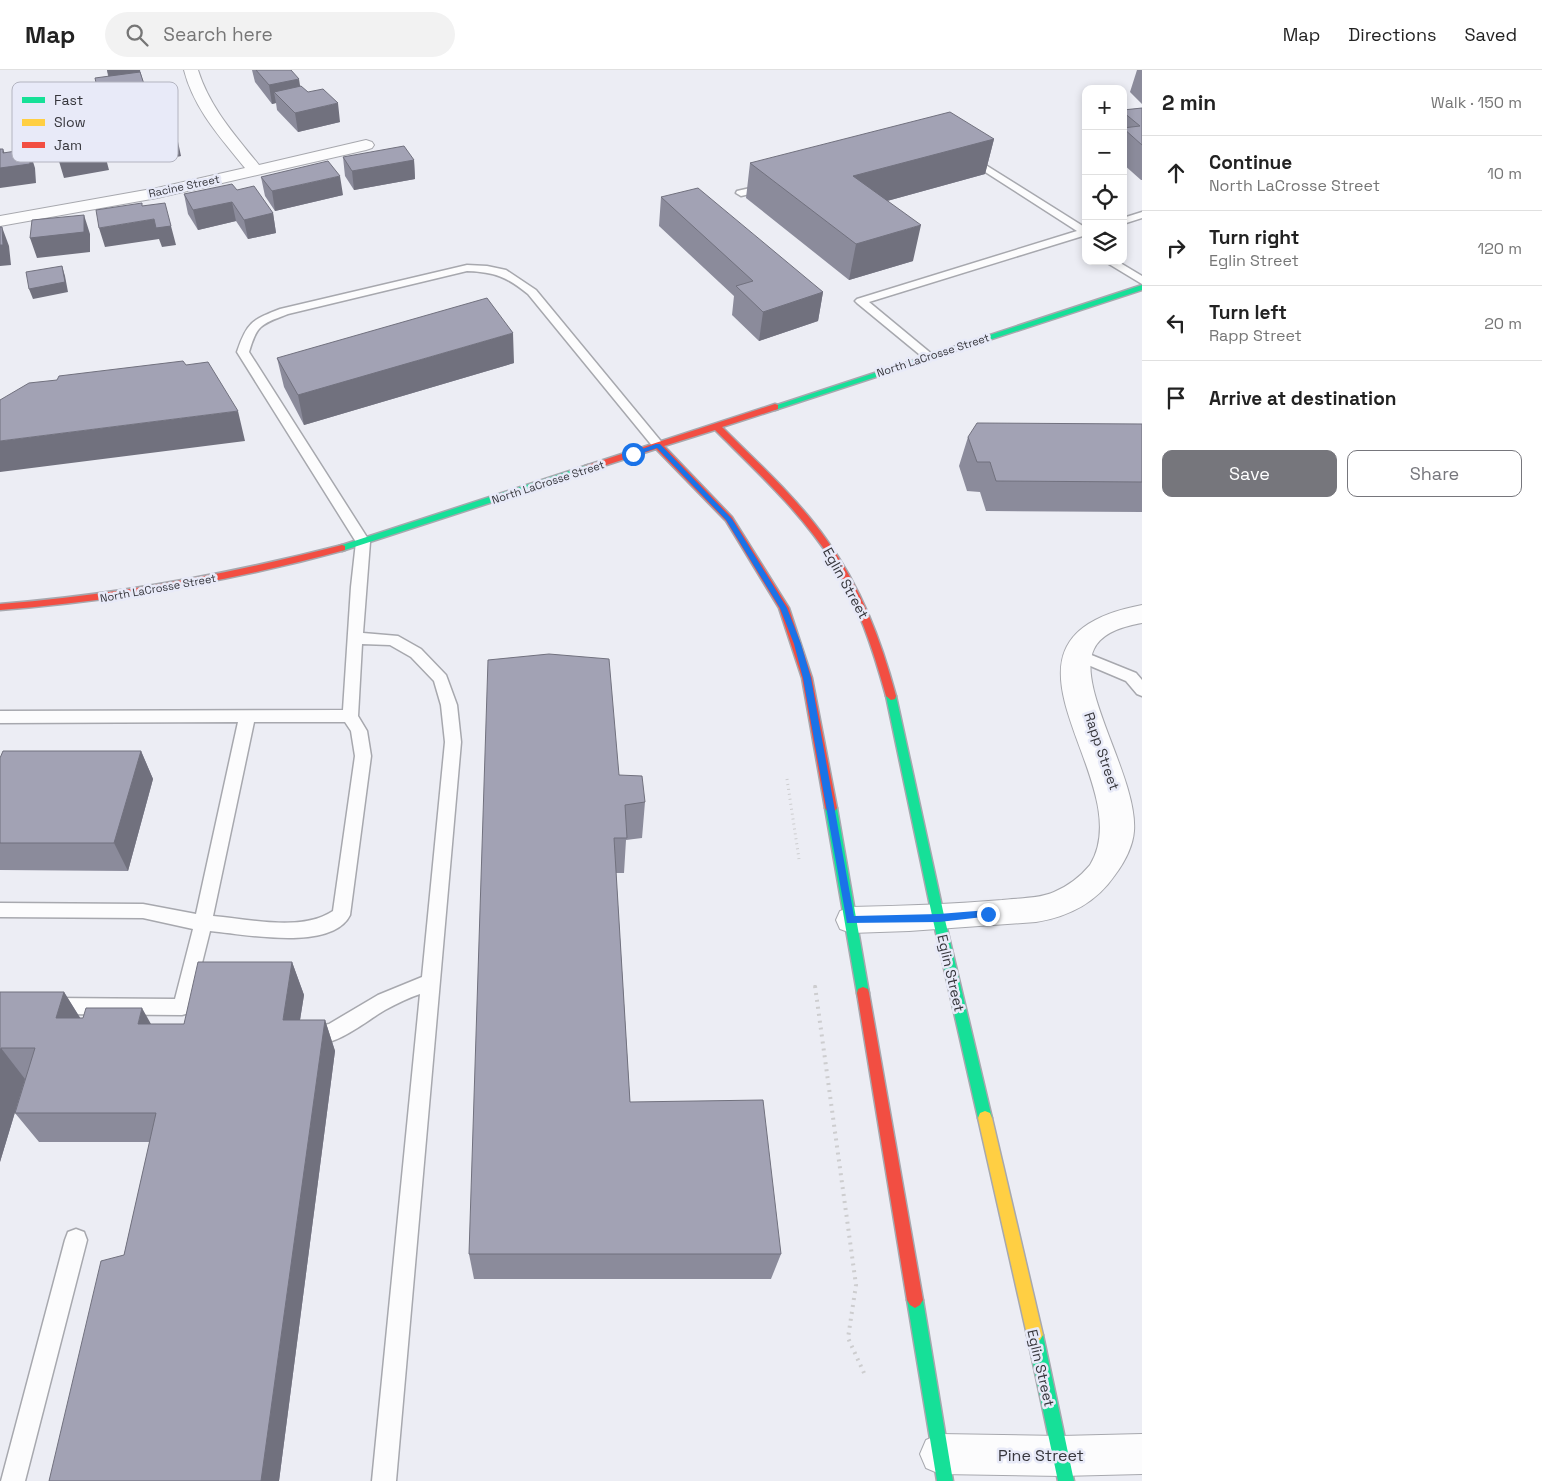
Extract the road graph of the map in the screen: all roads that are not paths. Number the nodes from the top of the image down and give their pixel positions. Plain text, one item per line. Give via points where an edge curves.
1 (192, 70) edge
2 (366, 145) dead end
3 (961, 153) edge
4 (255, 170) junction
5 (780, 184) edge
6 (741, 193) dead end
7 (1142, 215) edge
8 (1126, 220) edge
9 (0, 221) edge
10 (1082, 230) edge
11 (1082, 233) edge
12 (1070, 238) junction
13 (1082, 245) edge
14 (1116, 265) edge
15 (1142, 281) edge
16 (1142, 287) edge
17 (929, 357) junction
18 (716, 426) junction
19 (658, 445) junction
20 (363, 542) junction
21 (0, 607) edge
22 (1142, 614) edge
23 (355, 638) junction
24 (1079, 655) junction
25 (1142, 690) edge
26 (350, 716) junction
27 (0, 717) edge
28 (247, 717) junction
29 (0, 910) edge
30 (939, 918) junction
31 (850, 920) junction
32 (203, 923) junction
33 (430, 982) junction
34 (38, 1006) edge
35 (297, 1036) edge
36 (76, 1240) dead end
37 (1142, 1454) edge
38 (942, 1468) edge
39 (1063, 1468) edge
40 (13, 1481) edge
41 (384, 1481) edge

1 - 4 street via 194,84 206,107
2 - 4 street, Racine Street
3 - 10 lane
4 - 9 street, Racine Street
5 - 6 lane
7 - 8 lane
11 - 12 lane
12 - 13 lane
12 - 17 lane via 861,301
14 - 15 lane
16 - 17 street, North LaCrosse Street
17 - 18 street, North LaCrosse Street
18 - 19 street, North LaCrosse Street
18 - 30 street, Eglin Street via 822,540 848,580 867,620 896,713
19 - 20 street, North LaCrosse Street
19 - 20 lane via 532,292 512,276 492,268 468,268 284,311 258,322 248,336 243,352
19 - 31 street via 729,519 784,608 807,678
20 - 21 street, North LaCrosse Street via 300,560 187,585 72,602
20 - 23 lane
22 - 24 street, Rapp Street via 1116,618 1100,626 1086,639
23 - 26 lane
23 - 33 lane via 393,640 416,654 441,679 449,705 453,742
24 - 25 lane via 1131,677
24 - 30 street, Rapp Street via 1077,672 1081,690 1116,790 1120,835 1113,855 1087,887 1065,902 1040,909
26 - 28 lane
26 - 32 lane via 359,731 363,756 341,915 325,926 294,931
27 - 28 lane
28 - 32 lane
29 - 32 lane via 143,910
30 - 31 street, Rapp Street
30 - 39 street, Eglin Street
31 - 38 street
32 - 34 lane via 185,1014
33 - 35 lane via 406,990 324,1036
33 - 41 lane
36 - 40 lane
37 - 39 street, Pine Street
38 - 39 street, Pine Street

